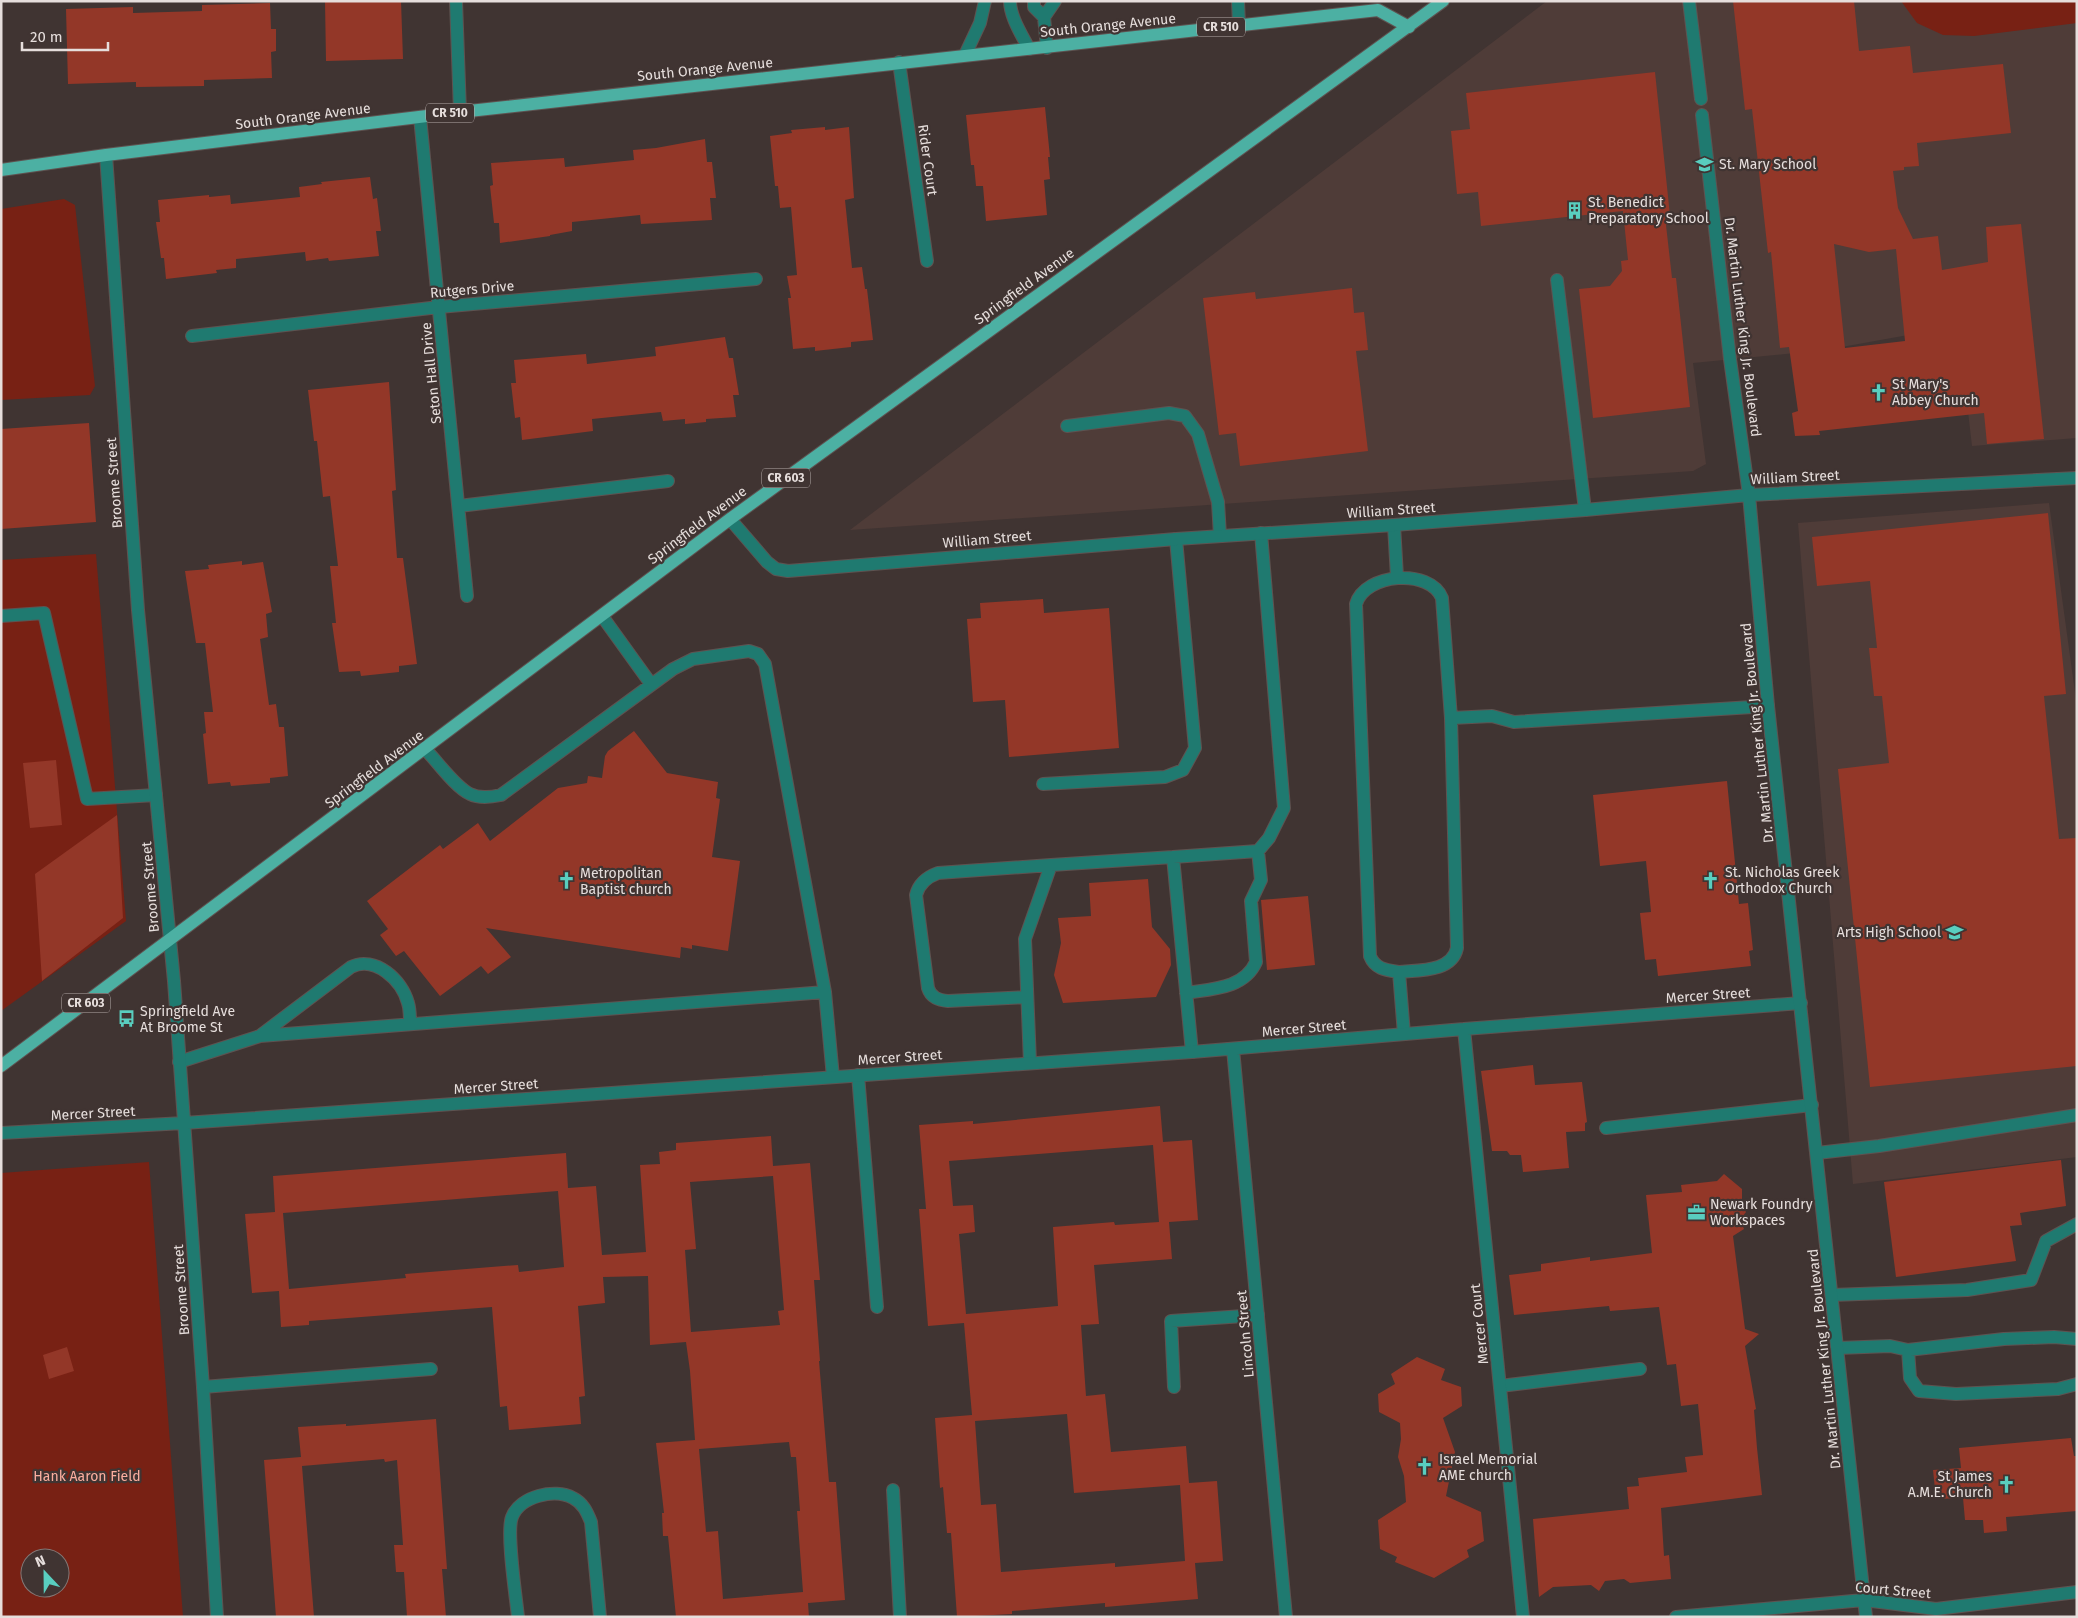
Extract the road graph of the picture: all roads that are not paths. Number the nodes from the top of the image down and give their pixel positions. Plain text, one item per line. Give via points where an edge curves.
1 (456, 1) edge
2 (985, 1) edge
3 (1010, 1) edge
4 (1034, 1) edge
5 (1055, 1) edge
6 (1238, 1) edge
7 (1443, 1) edge
8 (1689, 1) edge
9 (1044, 17) junction
10 (1239, 25) junction
11 (1409, 27) junction
12 (1047, 48) junction
13 (1029, 49) junction
14 (964, 55) junction
15 (899, 62) junction
16 (1701, 100) dead end
17 (460, 112) junction
18 (1702, 115) dead end
19 (420, 117) junction
20 (106, 155) junction
21 (1, 170) edge
22 (927, 261) dead end
23 (756, 279) dead end
24 (1557, 280) dead end
25 (439, 307) junction
26 (192, 336) dead end
27 (1068, 426) dead end
28 (2077, 478) edge
29 (668, 481) dead end
30 (1749, 495) junction
31 (459, 506) junction
32 (1586, 510) junction
33 (730, 519) junction
34 (1394, 525) junction
35 (1261, 533) junction
36 (1220, 536) junction
37 (1176, 538) junction
38 (1397, 577) junction
39 (467, 596) dead end
40 (1, 616) edge
41 (602, 616) junction
42 (651, 684) junction
43 (1768, 706) junction
44 (1451, 718) junction
45 (425, 749) junction
46 (1043, 784) dead end
47 (156, 795) junction
48 (1258, 851) junction
49 (1173, 857) junction
50 (1051, 865) junction
51 (170, 940) junction
52 (1399, 972) junction
53 (825, 992) junction
54 (1186, 993) junction
55 (1027, 998) junction
56 (1801, 1003) junction
57 (410, 1023) junction
58 (1464, 1029) junction
59 (1404, 1034) junction
60 (260, 1036) junction
61 (1233, 1049) junction
62 (1192, 1052) junction
63 (179, 1062) junction
64 (1030, 1063) junction
65 (1, 1066) edge
66 (858, 1075) junction
67 (833, 1077) junction
68 (1812, 1106) junction
69 (2077, 1115) edge
70 (184, 1123) junction
71 (1606, 1128) dead end
72 (1, 1133) edge
73 (1817, 1153) junction
74 (2077, 1224) edge
75 (1832, 1295) junction
76 (877, 1307) dead end
77 (1258, 1315) junction
78 (2077, 1339) edge
79 (1838, 1348) junction
80 (1908, 1350) junction
81 (431, 1369) dead end
82 (1640, 1369) dead end
83 (2077, 1384) edge
84 (1500, 1386) junction
85 (203, 1387) junction
86 (1174, 1387) dead end
87 (893, 1490) dead end
88 (2077, 1592) edge
89 (1864, 1600) junction
90 (217, 1617) edge
91 (518, 1617) edge
92 (600, 1617) edge
93 (900, 1617) edge
94 (1286, 1617) edge
95 (1523, 1617) edge
96 (1676, 1617) edge
97 (1866, 1617) edge

1 - 17 street
2 - 14 street via 980,23
3 - 13 street
4 - 9 street via 1034,7
5 - 9 street
6 - 10 street
7 - 11 main road, Springfield Avenue
8 - 16 street
9 - 12 street
10 - 11 main road, South Orange Avenue / CR 510 via 1378,10
10 - 12 main road, South Orange Avenue / CR 510
11 - 33 main road, Springfield Avenue / CR 603
12 - 13 main road, South Orange Avenue / CR 510
13 - 14 main road, South Orange Avenue / CR 510
14 - 15 main road, South Orange Avenue / CR 510
15 - 17 main road, South Orange Avenue / CR 510
15 - 22 street, Rider Court
17 - 19 main road, South Orange Avenue / CR 510
18 - 30 street, Dr. Martin Luther King Jr. Boulevard
19 - 20 main road, South Orange Avenue / CR 510
19 - 25 street, Seton Hall Drive
20 - 21 main road, South Orange Avenue / CR 510
20 - 47 street, Broome Street via 138,610
23 - 25 street, Rutgers Drive
24 - 32 street
25 - 26 street, Rutgers Drive
25 - 31 street, Seton Hall Drive
27 - 36 street via 1169,413 1185,416 1198,434 1218,502
28 - 30 street, William Street
29 - 31 street
30 - 32 street, William Street
30 - 43 street, Dr. Martin Luther King Jr. Boulevard
31 - 39 street, Seton Hall Drive
32 - 34 street, William Street
33 - 37 street, William Street via 767,562 776,569 788,571
33 - 41 main road, Springfield Avenue / CR 603
34 - 35 street, William Street
34 - 38 street
35 - 36 street, William Street
35 - 48 street via 1284,808 1269,838
36 - 37 street, William Street
37 - 46 street via 1195,748 1183,770 1164,777
38 - 44 street via 1429,583 1440,592
38 - 52 street via 1368,588 1356,604 1370,956 1379,968
40 - 47 street via 44,613 87,798
41 - 42 street
41 - 45 main road, Springfield Avenue / CR 603
42 - 45 street via 501,795 470,794
42 - 53 street via 673,668 693,660 749,650 764,660
43 - 44 street via 1514,722 1492,716
43 - 56 street, Dr. Martin Luther King Jr. Boulevard
44 - 52 street via 1456,955 1444,965 1432,969
45 - 51 main road, Springfield Avenue / CR 603
47 - 51 street, Broome Street
48 - 49 street
48 - 54 street via 1261,880 1251,901 1256,962 1253,969 1230,986
49 - 50 street
49 - 54 street
50 - 55 street via 1025,939
50 - 55 street via 938,872 921,884 916,895 928,988 932,995 938,1000 948,1001
51 - 63 street, Broome Street
51 - 65 main road, Springfield Avenue / CR 603
52 - 59 street
53 - 57 street
53 - 67 street
54 - 62 street
55 - 64 street
56 - 58 street, Mercer Street
56 - 68 street, Dr. Martin Luther King Jr. Boulevard
57 - 60 street
57 - 60 street via 407,1000 397,984 386,972 366,963 351,967
58 - 59 street, Mercer Street
58 - 84 street, Mercer Court
59 - 61 street, Mercer Street
60 - 63 street
61 - 62 street, Mercer Street
61 - 77 street, Lincoln Street
62 - 64 street, Mercer Street
63 - 70 street, Broome Street
64 - 66 street, Mercer Street
66 - 67 street, Mercer Street
66 - 76 street
67 - 70 street, Mercer Street
68 - 71 street
68 - 73 street, Dr. Martin Luther King Jr. Boulevard
69 - 73 street
70 - 72 street, Mercer Street
70 - 85 street, Broome Street
73 - 75 street, Dr. Martin Luther King Jr. Boulevard
74 - 75 street via 2046,1241 2031,1280 1967,1290
75 - 79 street, Dr. Martin Luther King Jr. Boulevard
77 - 86 street via 1171,1321
77 - 94 street, Lincoln Street
78 - 80 street via 2004,1339
79 - 80 street via 1890,1346
79 - 89 street, Dr. Martin Luther King Jr. Boulevard
80 - 83 street via 1910,1378 1919,1390 1956,1394 2058,1389
81 - 85 street
82 - 84 street
84 - 95 street, Mercer Court
85 - 90 street, Broome Street
87 - 93 street
88 - 89 street, Court Street via 1936,1609
89 - 96 street, Court Street
89 - 97 street, Dr. Martin Luther King Jr. Boulevard
91 - 92 street via 511,1544 512,1516 534,1498 565,1494 581,1504 591,1522

